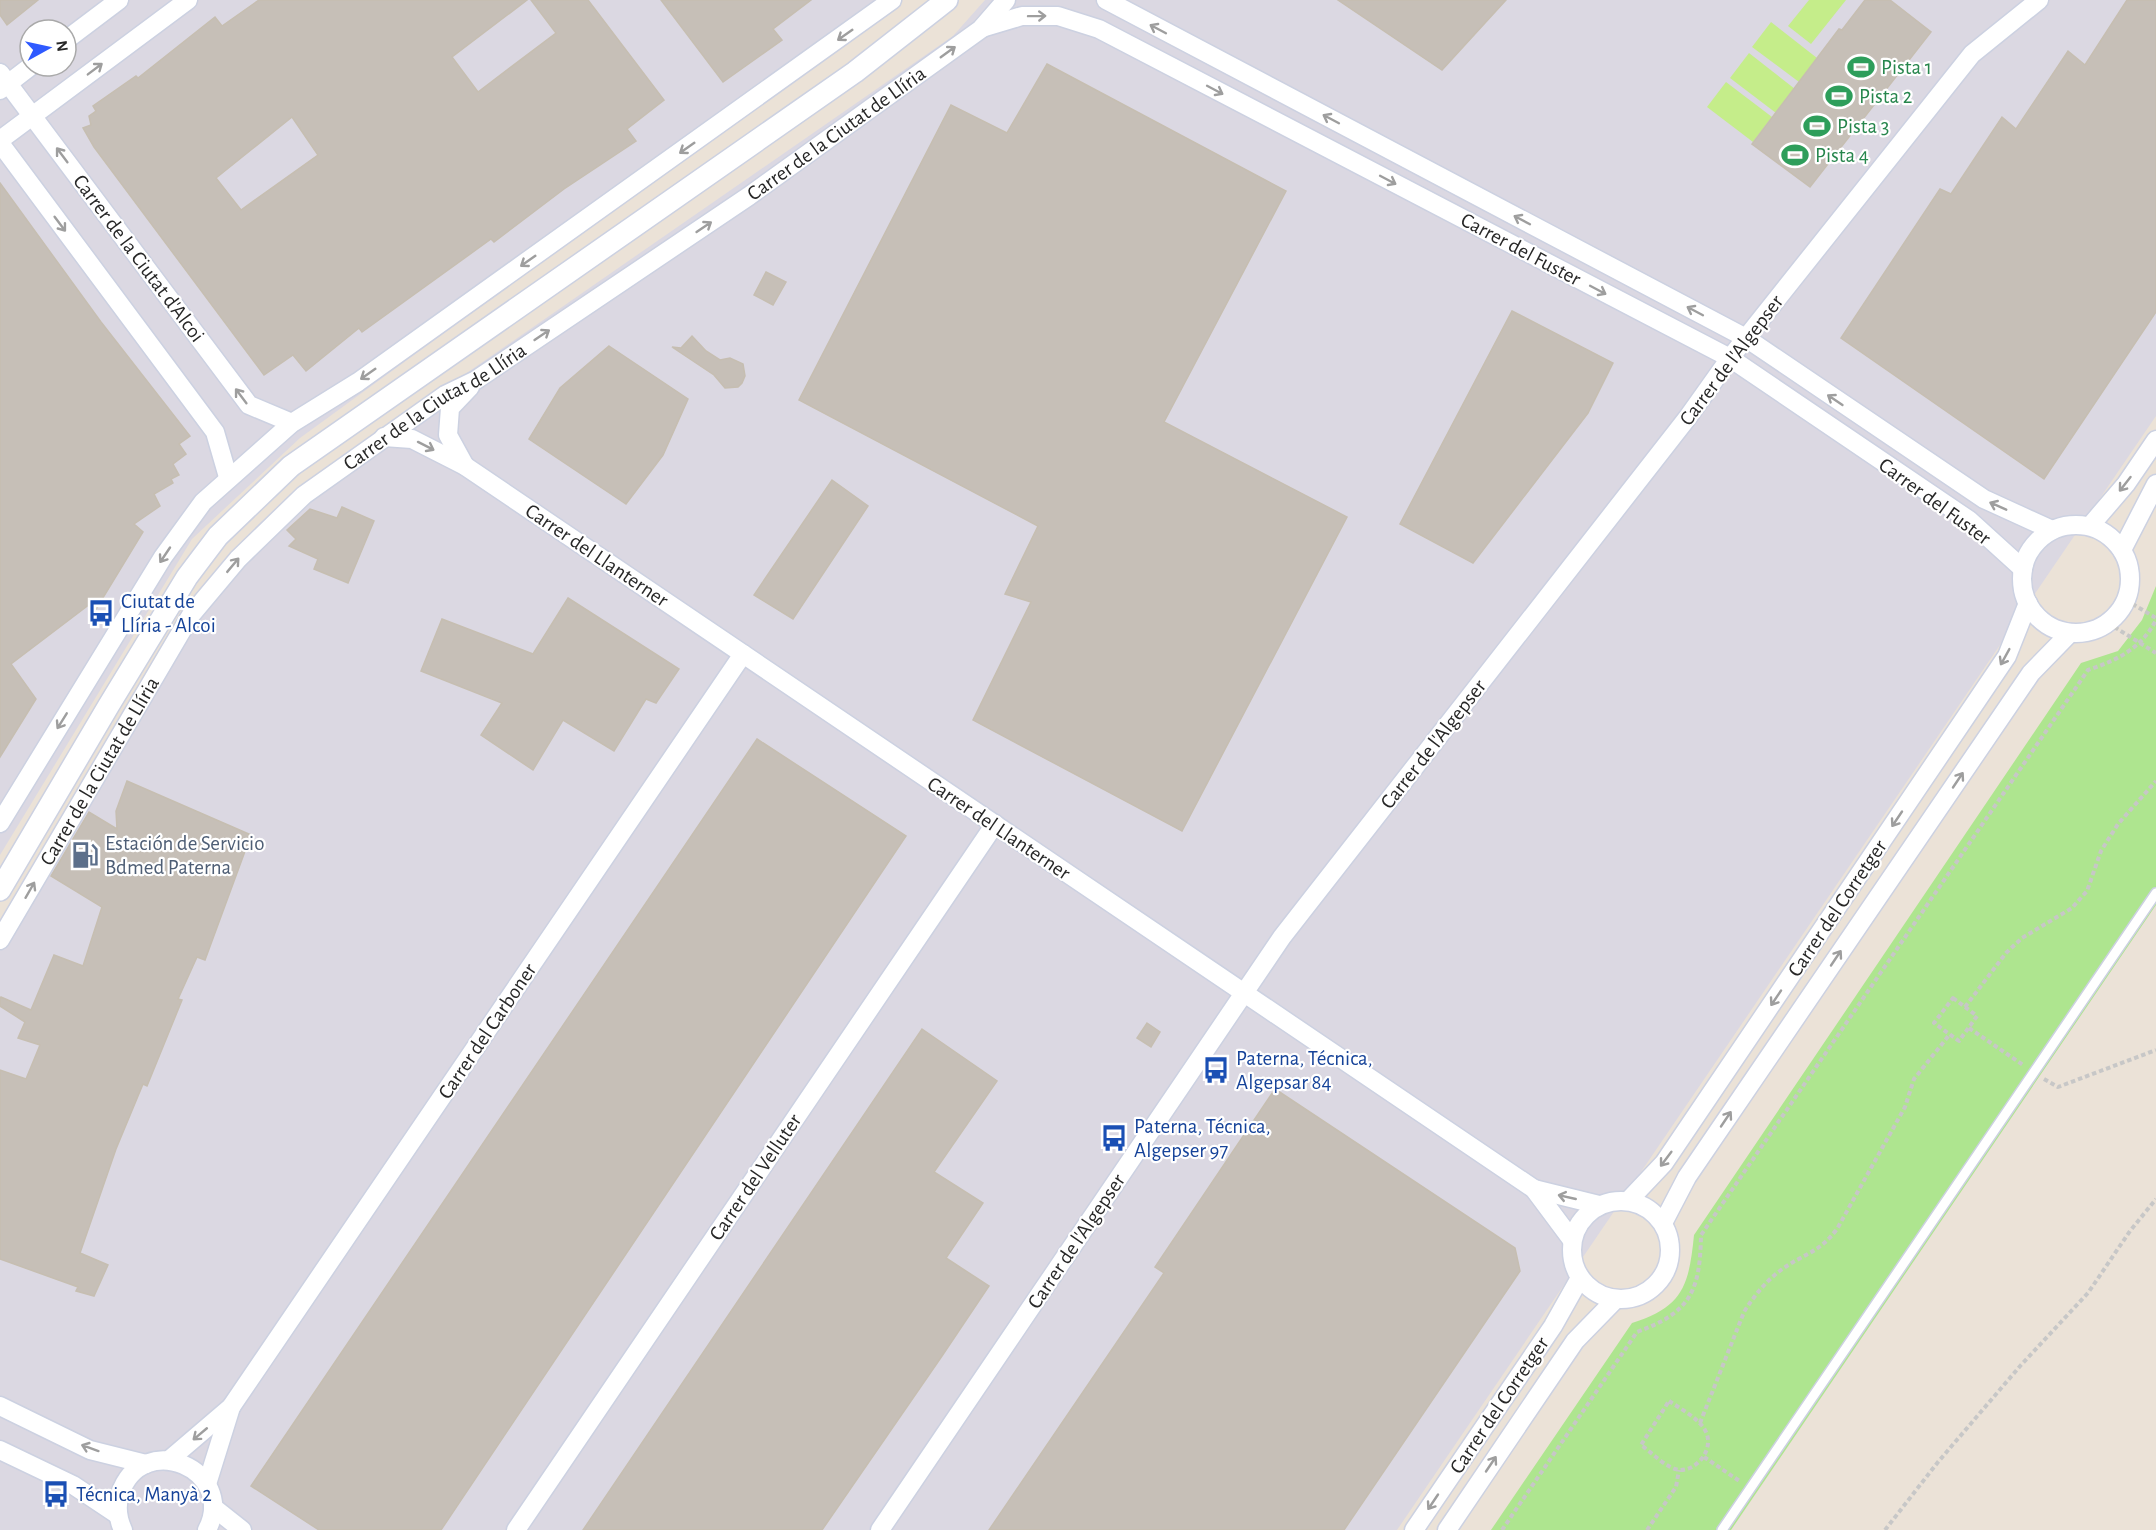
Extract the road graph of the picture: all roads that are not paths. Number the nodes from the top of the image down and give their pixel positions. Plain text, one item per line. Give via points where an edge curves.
1 (119, 0) edge
2 (188, 0) edge
3 (892, 0) edge
4 (947, 0) edge
5 (1006, 0) edge
6 (1106, 0) edge
7 (2039, 0) edge
8 (981, 29) junction
9 (78, 31) edge
10 (18, 73) edge
11 (2, 82) edge
12 (31, 117) junction
13 (0, 142) edge
14 (1746, 338) junction
15 (1730, 358) junction
16 (476, 380) junction
17 (292, 423) junction
18 (384, 436) junction
19 (2156, 440) edge
20 (465, 466) junction
21 (228, 477) junction
22 (2156, 484) edge
23 (2090, 526) junction
24 (2052, 530) junction
25 (2122, 550) junction
26 (2023, 569) junction
27 (2028, 603) junction
28 (2070, 633) junction
29 (743, 654) junction
30 (0, 822) edge
31 (994, 824) junction
32 (0, 890) edge
33 (2156, 893) edge
34 (0, 940) edge
35 (1245, 993) junction
36 (1534, 1189) junction
37 (1629, 1200) junction
38 (1599, 1205) junction
39 (1663, 1223) junction
40 (1572, 1240) junction
41 (1580, 1278) junction
42 (1616, 1299) junction
43 (0, 1406) edge
44 (231, 1407) junction
45 (0, 1450) edge
46 (169, 1460) junction
47 (146, 1464) junction
48 (207, 1484) junction
49 (213, 1507) junction
50 (120, 1523) edge
51 (207, 1530) edge
52 (242, 1530) edge
53 (516, 1530) edge
54 (880, 1530) edge
55 (1414, 1530) edge
56 (1447, 1530) edge
57 (1722, 1530) edge

1 - 9 street
12 -> 2 street
3 -> 17 street via 358,382
4 - 32 street, Carrer de la Ciutat de Llíria via 855,72 291,466 255,499 218,536 187,577
5 - 8 street, Carrer de la Ciutat de Llíria
14 -> 6 street, Carrer del Fuster
7 - 14 street, Carrer de l'Algepser via 1972,54
8 -> 15 street, Carrer del Fuster via 1022,16 1058,16 1099,29
16 -> 8 street, Carrer de la Ciutat de Llíria via 749,196
10 - 11 street
11 - 12 street, Carrer de la Ciutat d'Alcoi
12 - 13 street
17 -> 12 street, Carrer de la Ciutat d'Alcoi via 249,405
13 -> 21 street, Carrer de la Ciutat d'Alcoi via 216,432
14 - 15 street, Carrer de l'Algepser
24 -> 14 street, Carrer del Fuster via 1984,499
15 - 26 street, Carrer del Fuster via 1969,520
15 - 35 street, Carrer de l'Algepser via 1282,937
16 - 18 street, Carrer de la Ciutat de Llíria via 445,395
16 - 20 street, Carrer del Llanterner via 450,408 448,435
17 - 21 street
18 -> 20 street, Carrer del Llanterner via 412,439
34 -> 18 street, Carrer de la Ciutat de Llíria via 191,615 238,559 304,495
19 -> 23 street
20 - 29 street, Carrer del Llanterner
21 -> 30 street via 203,502 163,557
22 - 25 street
23 - 24 street
23 - 25 street via 2114,540
24 - 26 street via 2028,553
25 - 28 street via 2130,583 2119,613 2096,629
26 - 27 street
27 - 28 street via 2038,618
27 -> 37 street, Carrer del Corretger via 2007,656 1664,1163
39 -> 28 street, Carrer del Corretger via 1687,1177 2024,683
29 - 31 street, Carrer del Llanterner
29 - 44 street, Carrer del Carboner
31 - 35 street, Carrer del Llanterner
31 - 53 street, Carrer del Velluter
33 - 57 lane
35 - 36 street, Carrer del Llanterner
35 - 54 street, Carrer de l'Algepser
38 -> 36 street, Carrer del Llanterner
36 - 40 street, Carrer del Llanterner
37 - 38 street
37 - 39 street via 1648,1208
38 - 40 street via 1587,1213
39 - 42 street via 1671,1253 1659,1282 1632,1298
40 - 41 street via 1574,1266
41 - 42 street via 1602,1296
41 -> 55 street, Carrer del Corretger via 1553,1326
56 -> 42 street, Carrer del Corretger via 1575,1341
47 -> 43 street via 90,1450
44 -> 46 street, Carrer del Carboner
44 - 48 street, Carrer del Carboner
45 - 50 street via 73,1485
46 - 47 street
46 - 48 street via 190,1468
47 - 50 street via 123,1485 118,1500
48 - 49 street
49 - 51 street
49 - 52 street

